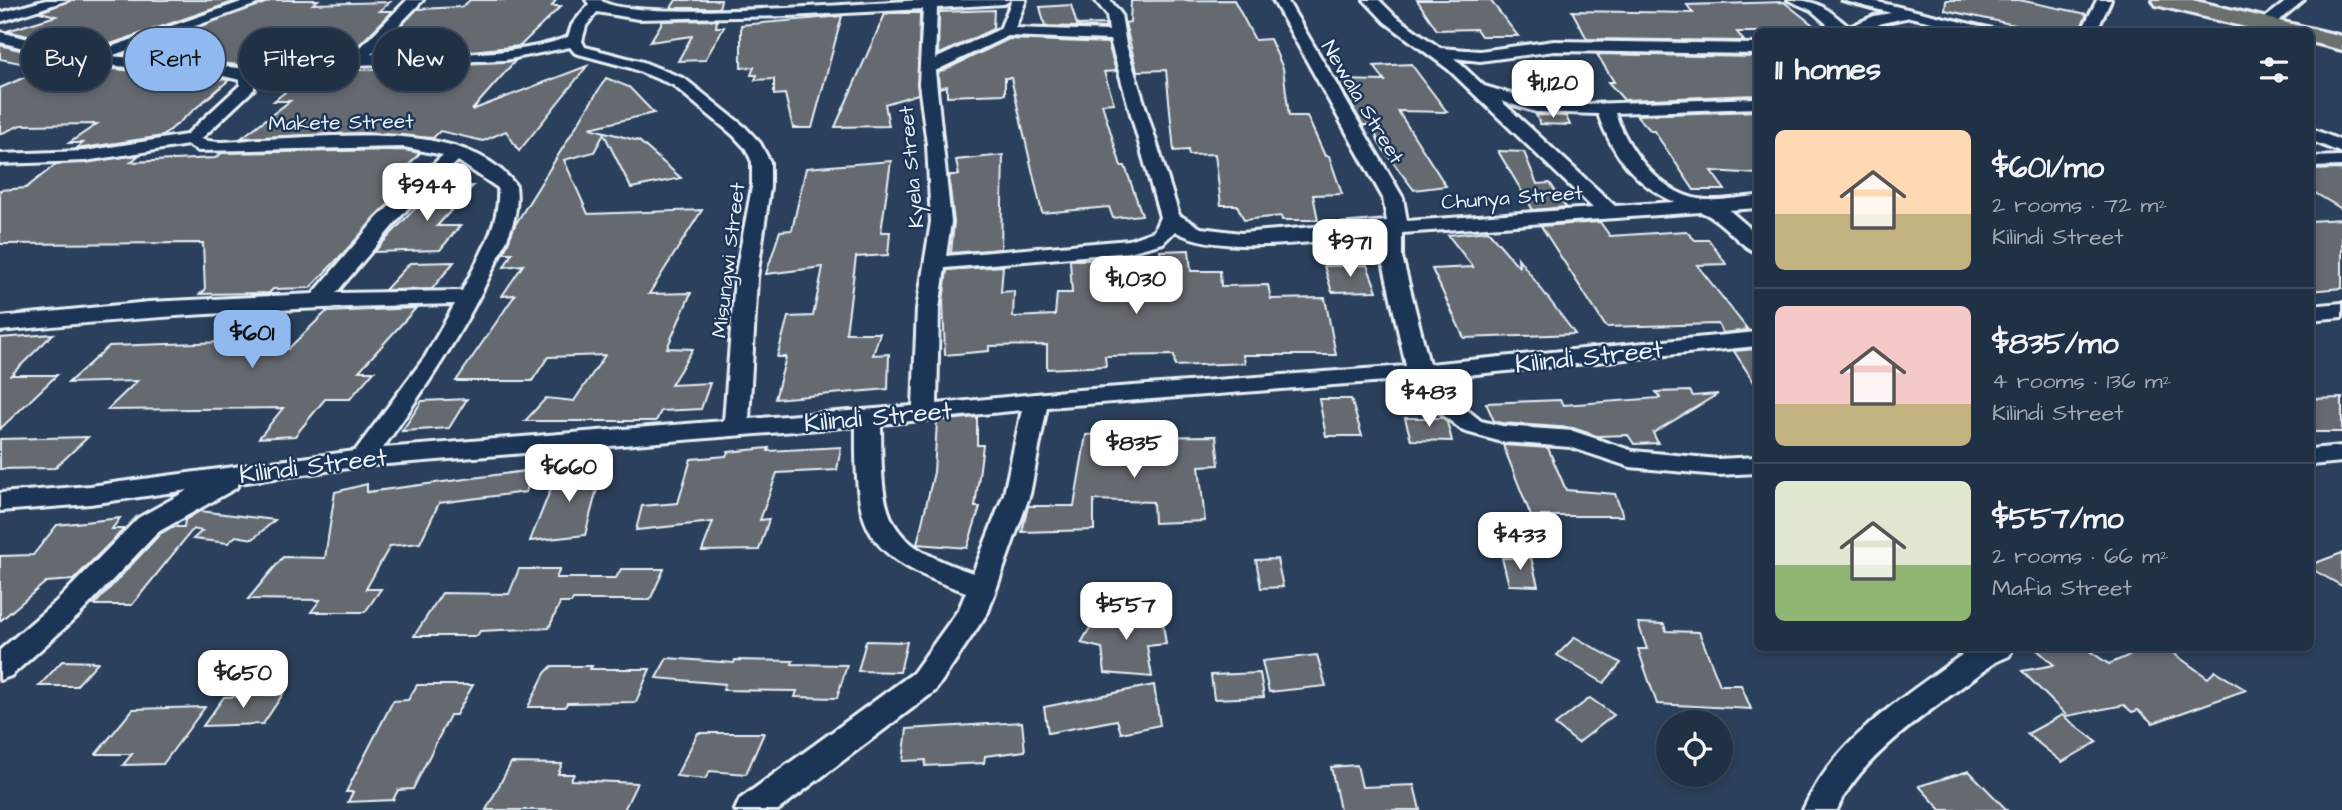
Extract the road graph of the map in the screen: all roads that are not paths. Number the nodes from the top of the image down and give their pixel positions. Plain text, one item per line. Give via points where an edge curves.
1 (61, 0) edge
2 (261, 0) edge
3 (416, 0) edge
4 (1004, 0) edge
5 (1019, 0) edge
6 (1102, 0) edge
7 (1280, 0) edge
8 (1371, 0) edge
9 (1795, 0) edge
10 (1849, 0) edge
11 (2105, 0) edge
12 (2164, 0) edge
13 (2297, 0) edge
14 (594, 2) edge
15 (932, 2) edge
16 (638, 15) junction
17 (1924, 15) junction
18 (0, 19) edge
19 (2266, 24) junction
20 (1841, 28) edge
21 (1860, 28) edge
22 (1981, 28) edge
23 (2090, 28) edge
24 (2282, 28) edge
25 (1006, 32) junction
26 (575, 36) junction
27 (1117, 36) junction
28 (2314, 36) edge
29 (0, 37) edge
30 (21, 42) edge
31 (2342, 43) edge
32 (1754, 49) edge
33 (111, 52) edge
34 (1435, 52) junction
35 (359, 58) edge
36 (359, 60) edge
37 (111, 62) edge
38 (929, 68) junction
39 (239, 80) edge
40 (239, 84) edge
41 (1477, 89) junction
42 (1754, 103) edge
43 (1605, 109) junction
44 (2314, 136) edge
45 (192, 139) junction
46 (2342, 148) edge
47 (457, 152) junction
48 (68, 158) junction
49 (0, 159) edge
50 (2342, 161) edge
51 (2314, 162) edge
52 (0, 174) edge
53 (1754, 202) edge
54 (1702, 206) junction
55 (1611, 214) junction
56 (1170, 217) junction
57 (1739, 227) junction
58 (1392, 228) junction
59 (1754, 243) edge
60 (937, 255) junction
61 (471, 297) junction
62 (319, 300) junction
63 (2342, 310) edge
64 (2314, 313) edge
65 (0, 324) edge
66 (1754, 339) edge
67 (1419, 372) junction
68 (1036, 401) junction
69 (925, 413) junction
70 (869, 417) junction
71 (736, 428) junction
72 (2342, 454) edge
73 (2314, 457) edge
74 (363, 458) junction
75 (1754, 466) edge
76 (250, 471) junction
77 (0, 502) edge
78 (982, 587) junction
79 (1991, 651) edge
80 (0, 668) edge
81 (752, 810) edge
82 (1820, 810) edge

1 - 18 street
2 - 33 street
3 - 35 street
4 - 15 street
5 - 25 street
6 - 27 street via 1114,14
7 - 58 street, Newala Street via 1393,198 1397,221
8 - 34 street via 1398,28
9 - 20 street via 1816,7
10 - 17 street
11 - 23 street
12 - 19 main road
13 - 19 street
14 - 16 street via 613,12
14 - 26 street
15 - 16 street
15 - 38 street, Kyela Street
16 - 26 street
17 - 21 street via 1879,19
17 - 22 street
19 - 24 main road
25 - 27 street
25 - 38 street
26 - 36 street via 563,46 533,52
26 - 71 street, Misungwi Street via 580,50 679,82 739,131 761,162 745,291
27 - 56 street
28 - 31 main road
29 - 30 street
32 - 34 street via 1554,46 1480,56
34 - 41 street
37 - 39 street
38 - 60 street, Kyela Street via 929,111 940,195
40 - 45 street, Makete Street
41 - 43 street via 1536,107
41 - 55 street
42 - 43 street
43 - 54 street via 1629,162 1643,177
44 - 46 street
45 - 47 street, Makete Street via 198,146 404,142
45 - 48 street
47 - 61 street, Makete Street via 493,172 507,186 509,206
47 - 62 street via 378,226
48 - 49 street
48 - 52 street
50 - 51 street
53 - 54 street, Chunya Street
53 - 57 street via 1745,210
54 - 55 street, Chunya Street
54 - 57 street
55 - 58 street, Chunya Street
56 - 58 street, Chunya Street via 1182,229 1201,237 1241,239
56 - 60 street via 1163,234 1129,246 978,257
57 - 59 street
58 - 67 street, Newala Street via 1392,257
60 - 69 street, Kyela Street via 928,309
61 - 62 street
61 - 74 street, Makete Street via 435,359
62 - 65 street via 149,309
63 - 64 street
66 - 67 street, Kilindi Street
67 - 68 street, Kilindi Street
67 - 75 street via 1457,416 1481,430 1573,439 1630,459
68 - 69 street, Kilindi Street
68 - 78 street via 1017,494
69 - 70 street, Kilindi Street
70 - 71 street, Kilindi Street
70 - 78 street via 872,512 882,536 908,559
71 - 74 street, Kilindi Street
72 - 73 street
74 - 76 street, Kilindi Street
76 - 77 street, Kilindi Street via 90,495
76 - 80 street via 148,525 69,607
78 - 81 street via 973,612 924,682
79 - 82 street via 1851,762 1824,796

